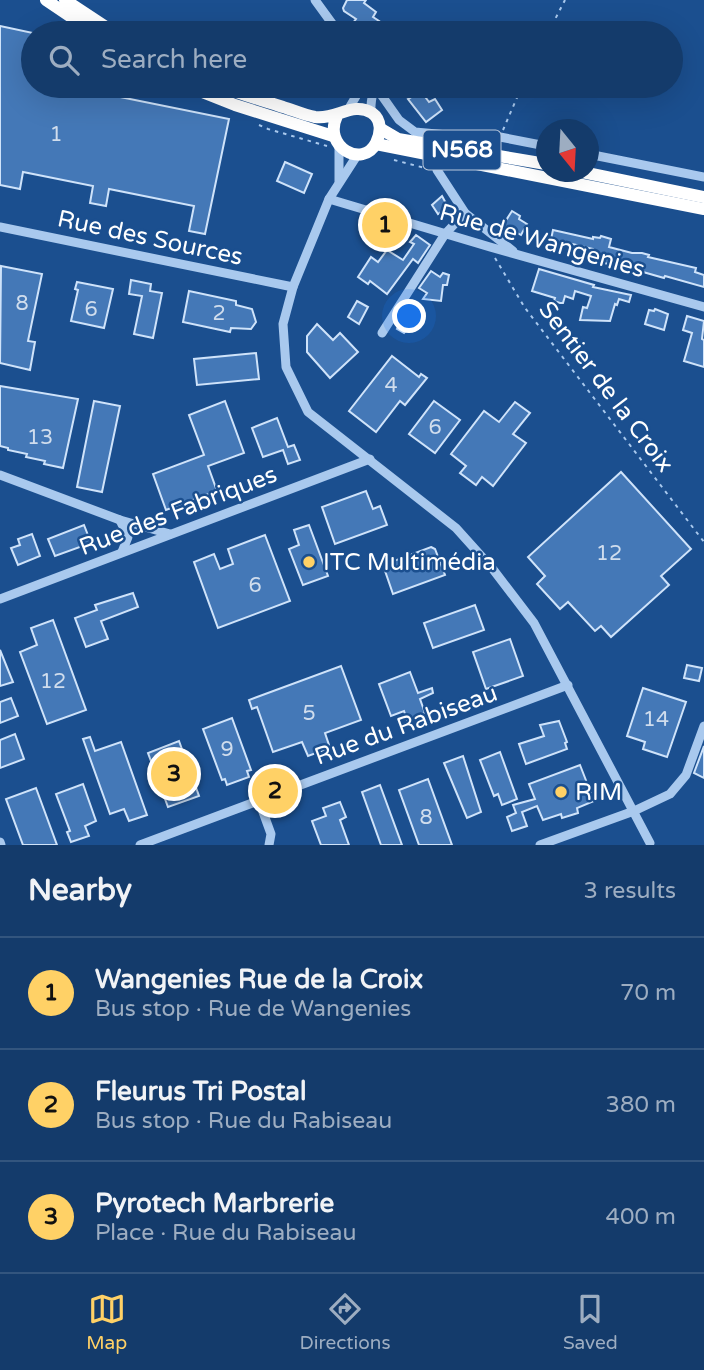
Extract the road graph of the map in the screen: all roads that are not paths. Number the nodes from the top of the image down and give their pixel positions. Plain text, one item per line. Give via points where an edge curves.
1 (46, 0) edge
2 (65, 0) edge
3 (315, 0) edge
4 (77, 21) edge
5 (97, 21) edge
6 (330, 21) edge
7 (217, 98) edge
8 (258, 98) edge
9 (354, 98) edge
10 (370, 98) edge
11 (383, 98) edge
12 (371, 112) junction
13 (343, 113) junction
14 (380, 129) junction
15 (336, 141) junction
16 (376, 144) junction
17 (536, 144) edge
18 (358, 154) junction
19 (599, 156) edge
20 (536, 162) edge
21 (437, 170) road end
22 (599, 175) edge
23 (704, 177) edge
24 (339, 181) junction
25 (704, 197) edge
26 (329, 199) junction
27 (704, 209) edge
28 (465, 213) junction
29 (0, 227) edge
30 (445, 234) junction
31 (517, 254) junction
32 (293, 287) junction
33 (704, 307) edge
34 (382, 333) dead end
35 (370, 459) junction
36 (0, 475) edge
37 (120, 520) junction
38 (171, 534) junction
39 (122, 552) junction
40 (0, 599) edge
41 (568, 685) junction
42 (704, 726) edge
43 (259, 800) junction
44 (634, 811) junction
45 (650, 843) dead end
46 (140, 845) edge
47 (270, 845) edge
48 (540, 845) edge

1 - 4 highway
2 - 5 highway
3 - 6 street
7 - 15 highway
8 - 13 highway via 315,117
9 - 13 street
10 - 12 street
11 - 17 street via 415,132
12 - 13 highway
12 - 14 highway
13 - 15 highway via 333,124
14 - 16 highway
14 - 20 highway, N568 via 398,138
15 - 18 highway via 349,153
15 - 24 street
16 - 18 highway
16 - 27 highway, N568
18 - 24 street
19 - 23 street
21 - 28 street
22 - 25 highway
24 - 26 street
26 - 30 street, Rue de Wangenies
26 - 32 street
28 - 30 street
28 - 31 street
29 - 32 street, Rue des Sources
30 - 31 street, Rue de Wangenies
30 - 34 street
31 - 33 street, Rue de Wangenies
32 - 35 street via 283,324 286,367 308,412
35 - 38 street, Rue des Fabriques
35 - 41 street via 456,528 492,568 534,623
36 - 37 street
37 - 38 street
37 - 39 street via 128,537
38 - 39 street, Rue des Fabriques
39 - 40 street, Rue des Fabriques
41 - 43 street, Rue du Rabiseau
41 - 44 street
42 - 44 street via 686,775 670,794
43 - 46 street, Rue du Rabiseau
43 - 47 street via 271,834
44 - 45 street
44 - 48 street

